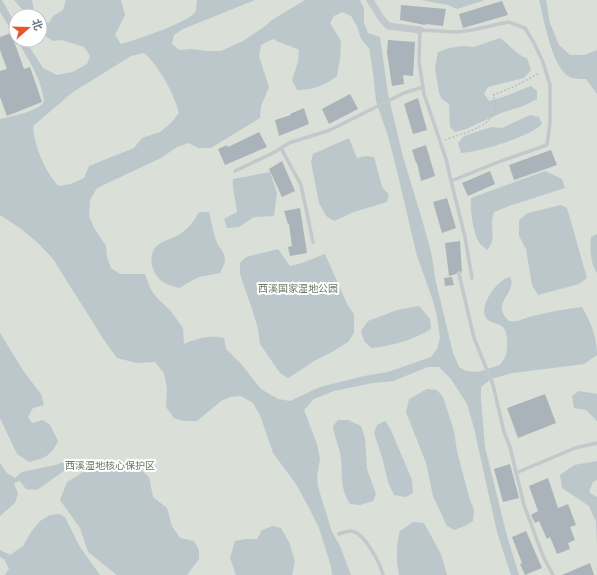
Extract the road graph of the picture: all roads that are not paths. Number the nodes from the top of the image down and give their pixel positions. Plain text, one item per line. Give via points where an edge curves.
1 (370, 1) edge
2 (420, 30) junction
3 (423, 87) junction
4 (281, 148) junction
5 (235, 171) dead end
6 (451, 181) junction
7 (313, 242) dead end
8 (459, 274) dead end
9 (472, 278) dead end
10 (597, 443) edge
11 (516, 473) junction
12 (338, 534) dead end
13 (384, 575) edge
14 (553, 575) edge

1 - 2 street via 388,26
2 - 3 lane
2 - 6 lane via 457,32 508,22 525,28 534,43 550,85 547,145
3 - 4 lane via 404,93 330,130
3 - 6 lane
4 - 5 lane
4 - 7 lane via 301,185
6 - 9 lane
8 - 11 lane via 474,338 493,385
10 - 11 lane via 575,448
11 - 14 lane via 524,505
12 - 13 lane via 351,531 360,534

